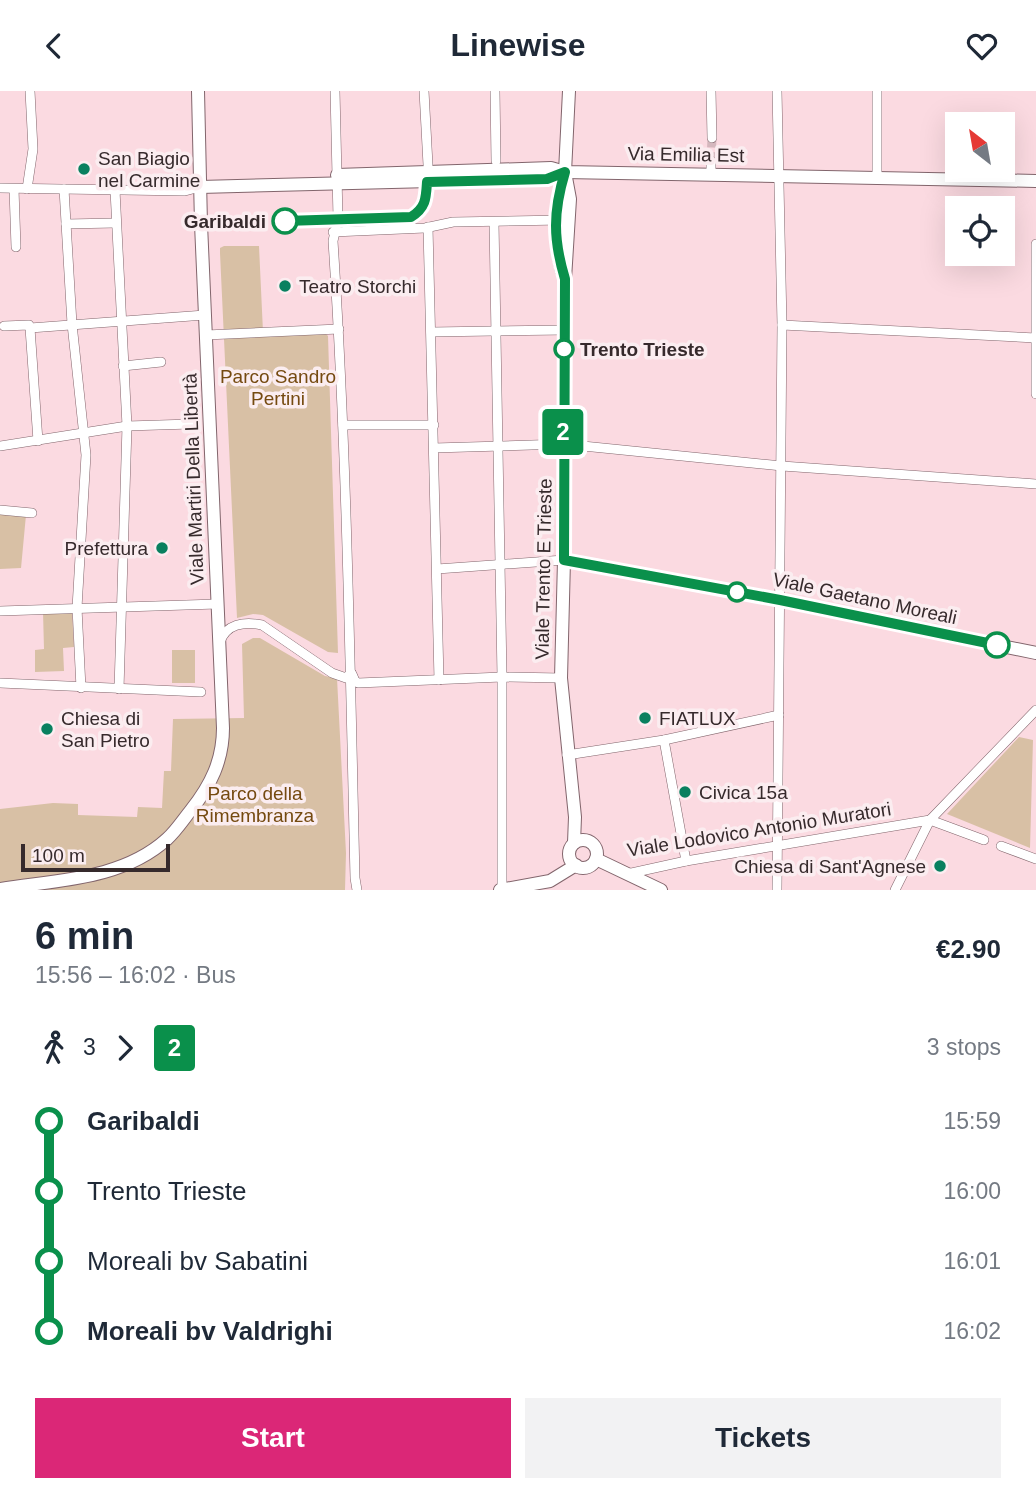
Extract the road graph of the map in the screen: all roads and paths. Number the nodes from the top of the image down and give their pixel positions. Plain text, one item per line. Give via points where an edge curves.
1 (30, 91) edge
2 (198, 91) edge
3 (335, 91) edge
4 (424, 91) edge
5 (495, 91) edge
6 (569, 91) edge
7 (712, 91) edge
8 (777, 91) edge
9 (877, 91) edge
10 (712, 138) tunnel mouth
11 (496, 161) dead end
12 (428, 165) dead end
13 (565, 172) junction
14 (778, 175) junction
15 (336, 179) junction
16 (877, 179) junction
17 (1036, 181) edge
18 (200, 187) junction
19 (0, 188) edge
20 (14, 189) junction
21 (27, 189) junction
22 (64, 189) junction
23 (115, 190) junction
24 (563, 220) junction
25 (494, 222) junction
26 (115, 223) junction
27 (66, 224) junction
28 (428, 227) junction
29 (334, 229) junction
30 (1036, 244) edge
31 (16, 247) dead end
32 (205, 315) junction
33 (120, 320) junction
34 (72, 324) junction
35 (782, 325) junction
36 (4, 326) dead end
37 (30, 328) junction
38 (339, 329) junction
39 (565, 330) junction
40 (496, 331) junction
41 (431, 332) junction
42 (206, 335) junction
43 (1035, 338) edge
44 (161, 362) dead end
45 (123, 366) junction
46 (1036, 394) edge
47 (191, 424) dead end
48 (343, 425) junction
49 (434, 425) junction
50 (127, 426) junction
51 (85, 434) junction
52 (38, 441) junction
53 (563, 445) junction
54 (0, 446) edge
55 (499, 446) junction
56 (435, 448) junction
57 (782, 465) junction
58 (1036, 484) edge
59 (0, 510) edge
60 (32, 513) dead end
61 (564, 560) junction
62 (500, 566) junction
63 (436, 569) junction
64 (780, 600) junction
65 (217, 604) junction
66 (121, 605) junction
67 (76, 608) junction
68 (0, 611) edge
69 (218, 647) junction
70 (1036, 653) edge
71 (351, 669) junction
72 (502, 677) junction
73 (561, 678) junction
74 (439, 680) junction
75 (0, 683) edge
76 (81, 688) junction
77 (119, 689) junction
78 (201, 692) dead end
79 (1036, 710) edge
80 (779, 715) junction
81 (664, 740) junction
82 (567, 755) junction
83 (575, 817) junction
84 (930, 820) junction
85 (984, 840) dead end
86 (590, 841) junction
87 (574, 843) junction
88 (777, 846) junction
89 (1001, 846) dead end
90 (596, 859) junction
91 (1036, 859) edge
92 (686, 861) junction
93 (576, 865) junction
94 (627, 874) junction
95 (636, 885) edge
96 (0, 889) edge
97 (357, 890) edge
98 (502, 890) edge
99 (661, 890) edge
100 (777, 890) edge
101 (895, 890) edge

1 - 21 street via 33,149
2 - 18 street, Viale Martiri Della Libertà
3 - 15 street
4 - 12 street
5 - 11 street
6 - 13 street, Viale Trento E Trieste
7 - 10 street
8 - 14 street
9 - 16 street
13 - 14 street, Via Emilia Est via 711,168
13 - 15 street, Via Emilia Est via 547,179
13 - 24 street, Viale Trento E Trieste via 570,199
14 - 16 street, Via Emilia Est
14 - 35 street
15 - 18 street, Via Emilia Est
15 - 29 street via 338,218
16 - 17 street, Via Emilia Est
18 - 23 street
18 - 32 street, Viale Martiri Della Libertà
19 - 20 street
20 - 21 street
20 - 31 street
21 - 22 street
22 - 23 street
22 - 27 street
23 - 26 street
24 - 25 street
24 - 39 street, Viale Trento E Trieste
25 - 28 street
25 - 40 street
26 - 27 street
26 - 33 street
27 - 34 street
28 - 29 street
28 - 41 street
29 - 38 street
30 - 43 street
32 - 33 street
32 - 42 street, Viale Martiri Della Libertà
33 - 34 street
33 - 45 street
34 - 37 street
34 - 51 street
35 - 43 street
35 - 57 street
36 - 37 street
37 - 52 street
38 - 42 street
38 - 48 street
39 - 40 street
39 - 53 street, Viale Trento E Trieste
40 - 41 street
40 - 55 street
41 - 49 street
42 - 65 street, Viale Martiri Della Libertà
43 - 46 street
44 - 45 street
45 - 50 street
47 - 50 street
48 - 49 street
48 - 71 street
49 - 56 street
50 - 51 street
50 - 66 street
51 - 52 street
51 - 67 street
52 - 54 street
53 - 55 street
53 - 57 street
53 - 61 street, Viale Trento E Trieste
55 - 56 street
55 - 62 street
56 - 63 street
57 - 58 street
57 - 64 street
59 - 60 street
61 - 62 street, Viale Gaetano Moreali
61 - 64 street, Viale Gaetano Moreali
61 - 73 street, Viale Trento E Trieste
62 - 63 street, Viale Gaetano Moreali
62 - 72 street
63 - 74 street
64 - 70 street, Viale Gaetano Moreali
64 - 80 street
65 - 66 street
65 - 69 street, Viale Martiri Della Libertà
66 - 67 street
66 - 77 street
67 - 68 street
67 - 76 street
69 - 71 street via 229,628 256,623 332,673 346,678
69 - 96 street, Viale Martiri Della Libertà via 223,744 217,768 167,839 120,867 85,877
71 - 74 street via 358,683
71 - 97 street
72 - 73 street
72 - 74 street
72 - 98 street
73 - 82 street, Viale Trento E Trieste
75 - 76 street
76 - 77 street
77 - 78 street
79 - 84 street
80 - 81 street
80 - 88 street
81 - 82 street
81 - 92 street
82 - 83 street, Viale Trento E Trieste
83 - 86 street, Viale Trento E Trieste
83 - 87 street, Viale Trento E Trieste
84 - 85 street
84 - 88 street, Viale Lodovico Antonio Muratori
84 - 101 street
86 - 87 street
86 - 90 street via 596,847
87 - 93 street via 569,855
88 - 92 street, Viale Lodovico Antonio Muratori
88 - 100 street
89 - 91 street
90 - 93 street via 587,867
90 - 94 street, Viale Lodovico Antonio Muratori
92 - 94 street, Viale Lodovico Antonio Muratori
93 - 98 street via 550,881
94 - 95 street
95 - 99 street

